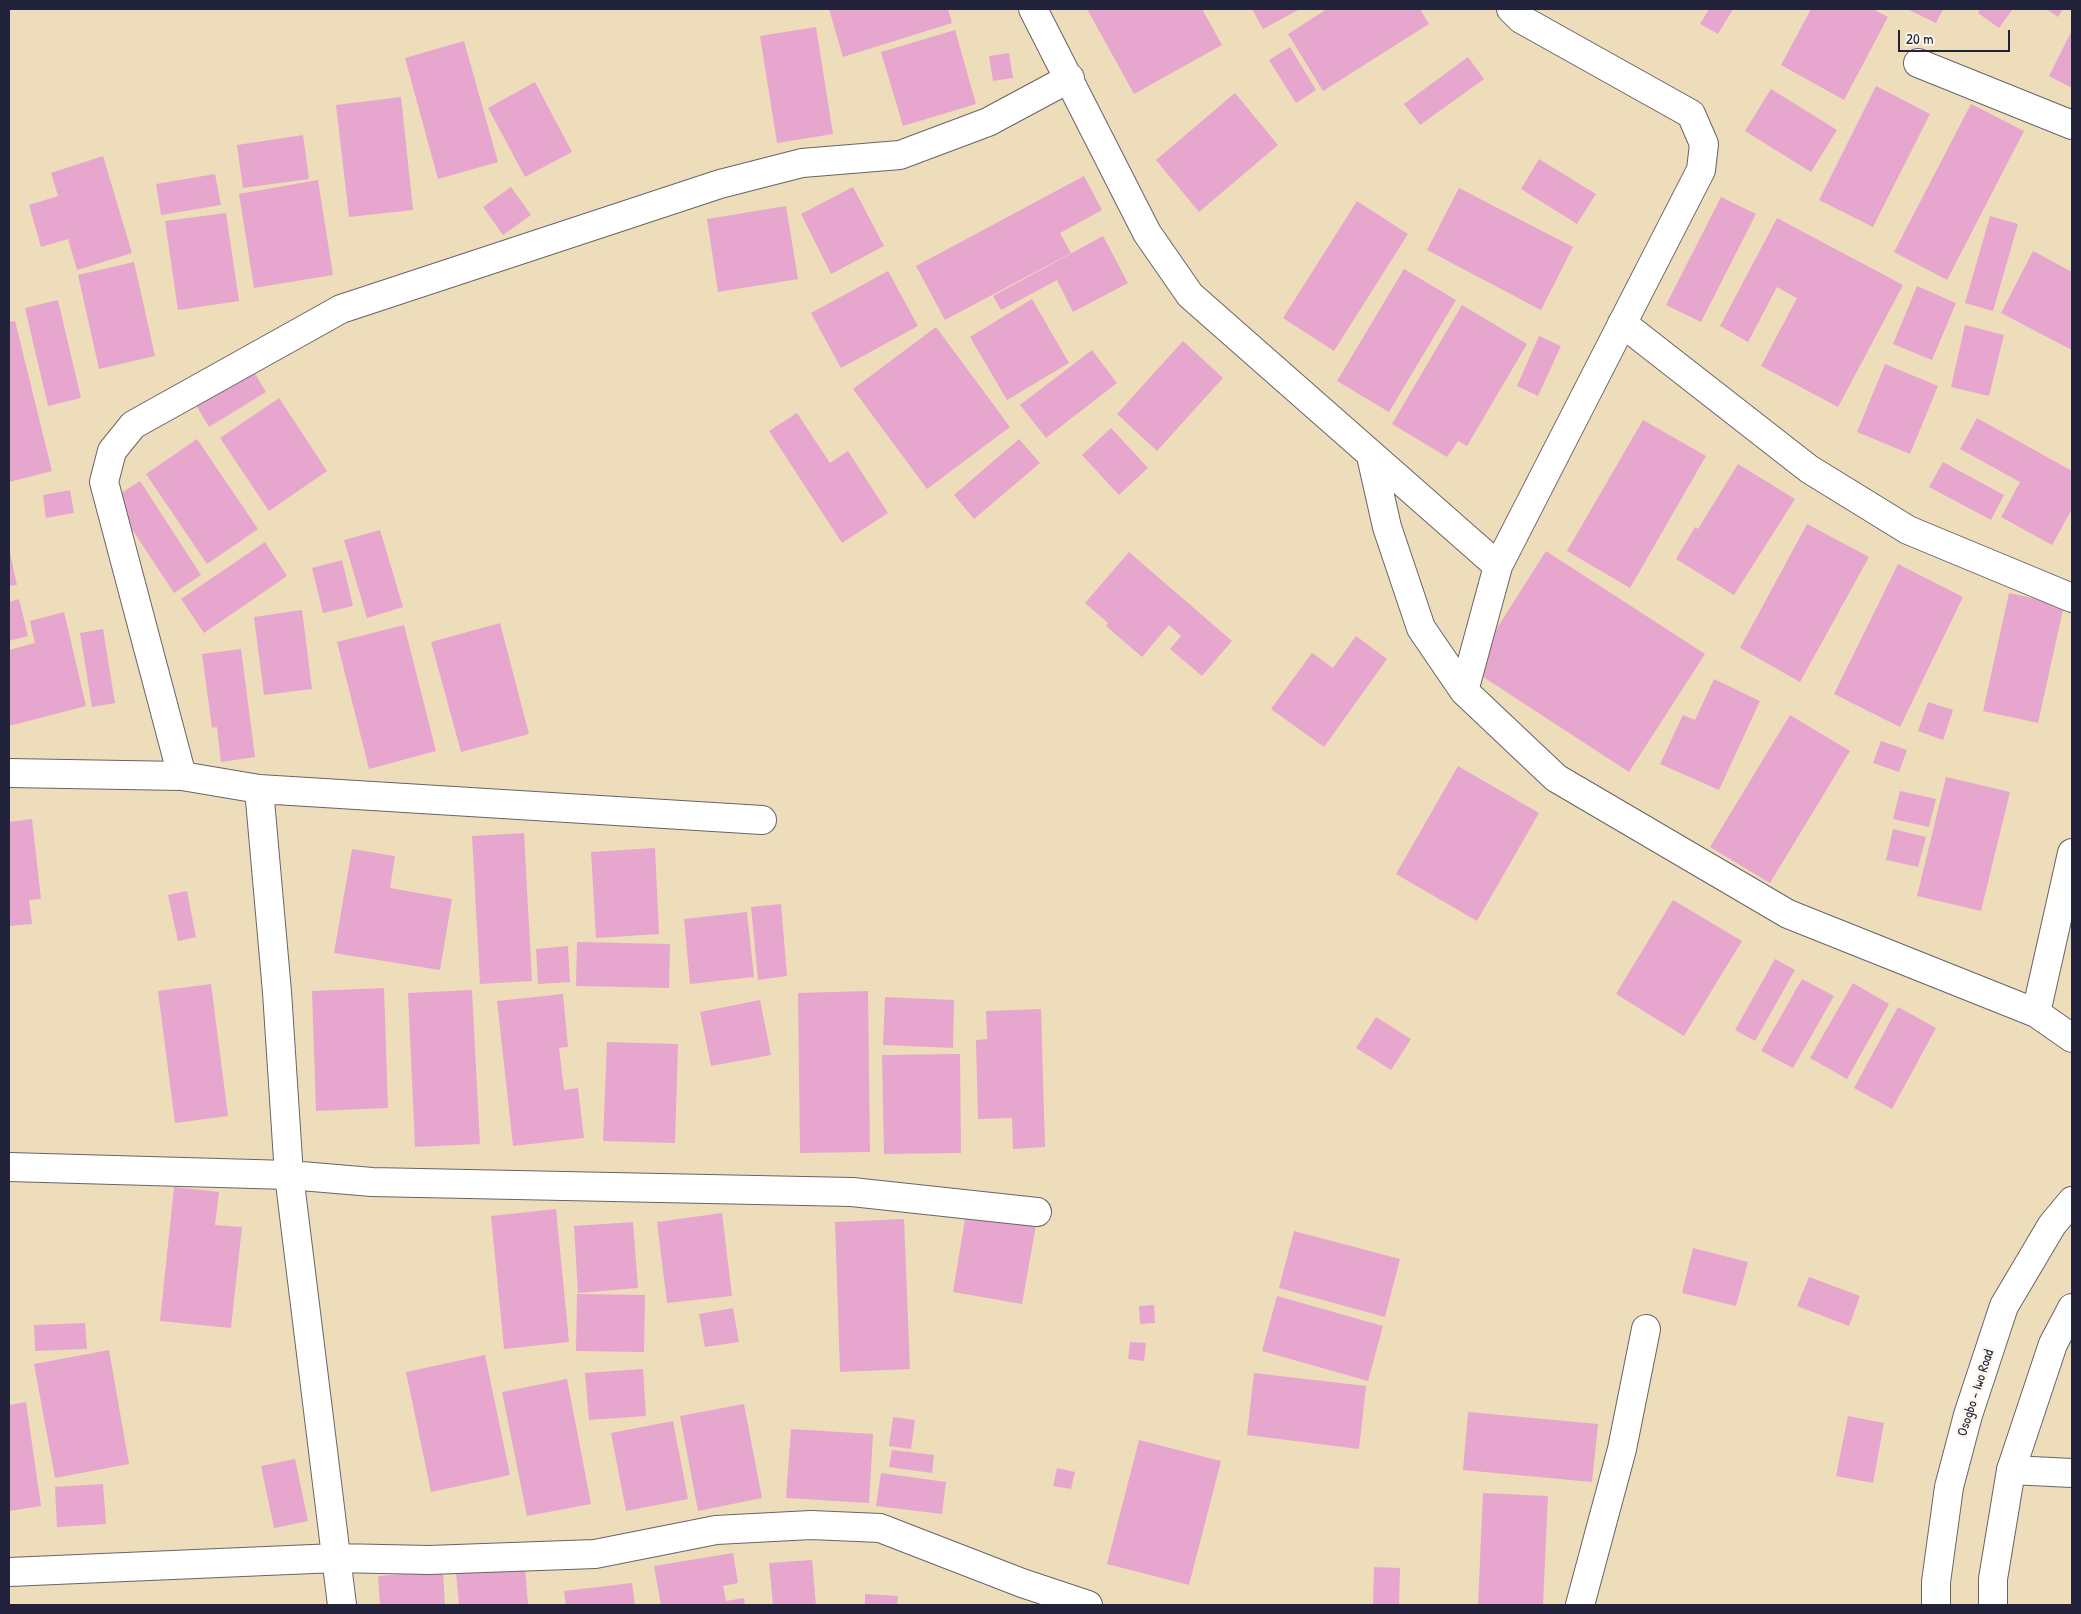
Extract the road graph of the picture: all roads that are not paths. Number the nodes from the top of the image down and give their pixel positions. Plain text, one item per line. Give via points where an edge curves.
1 (1033, 9) edge
2 (1511, 9) edge
3 (1918, 63) dead end
4 (1070, 78) junction
5 (2072, 125) edge
6 (1622, 323) junction
7 (1371, 456) junction
8 (1498, 566) junction
9 (2072, 598) edge
10 (1464, 692) junction
11 (9, 773) edge
12 (182, 776) junction
13 (259, 789) junction
14 (762, 820) dead end
15 (2072, 853) edge
16 (2036, 1013) junction
17 (2072, 1038) edge
18 (9, 1167) edge
19 (289, 1175) junction
20 (2072, 1201) edge
21 (1037, 1212) dead end
22 (2072, 1308) edge
23 (1646, 1329) dead end
24 (2012, 1470) junction
25 (2072, 1473) edge
26 (336, 1558) junction
27 (9, 1572) edge
28 (342, 1605) edge
29 (1088, 1605) edge
30 (1580, 1605) edge
31 (1936, 1605) edge
32 (1992, 1605) edge

1 - 4 street
2 - 6 street via 1521,19 1690,114 1704,144 1701,170
3 - 5 street
4 - 7 street via 1147,233 1190,295
4 - 12 street via 988,122 900,155 802,163 720,184 340,309 133,425 112,451 104,482
6 - 8 street
6 - 9 street via 1809,469 1908,530
7 - 8 street
7 - 10 street via 1387,527 1421,628
8 - 10 street
10 - 16 street via 1556,778 1788,914
11 - 12 street
12 - 13 street
13 - 14 street
13 - 19 street
15 - 16 street
16 - 17 street
18 - 19 street
19 - 21 street via 372,1182 852,1192
19 - 26 street
20 - 31 street, Osogbo - Iwo Road via 2052,1225 2004,1306 1949,1487 1936,1582
22 - 24 street via 2053,1344
23 - 30 street via 1622,1449
24 - 25 street
24 - 32 street
26 - 27 street
26 - 28 street
26 - 29 street via 429,1560 595,1554 716,1530 811,1525 880,1528

